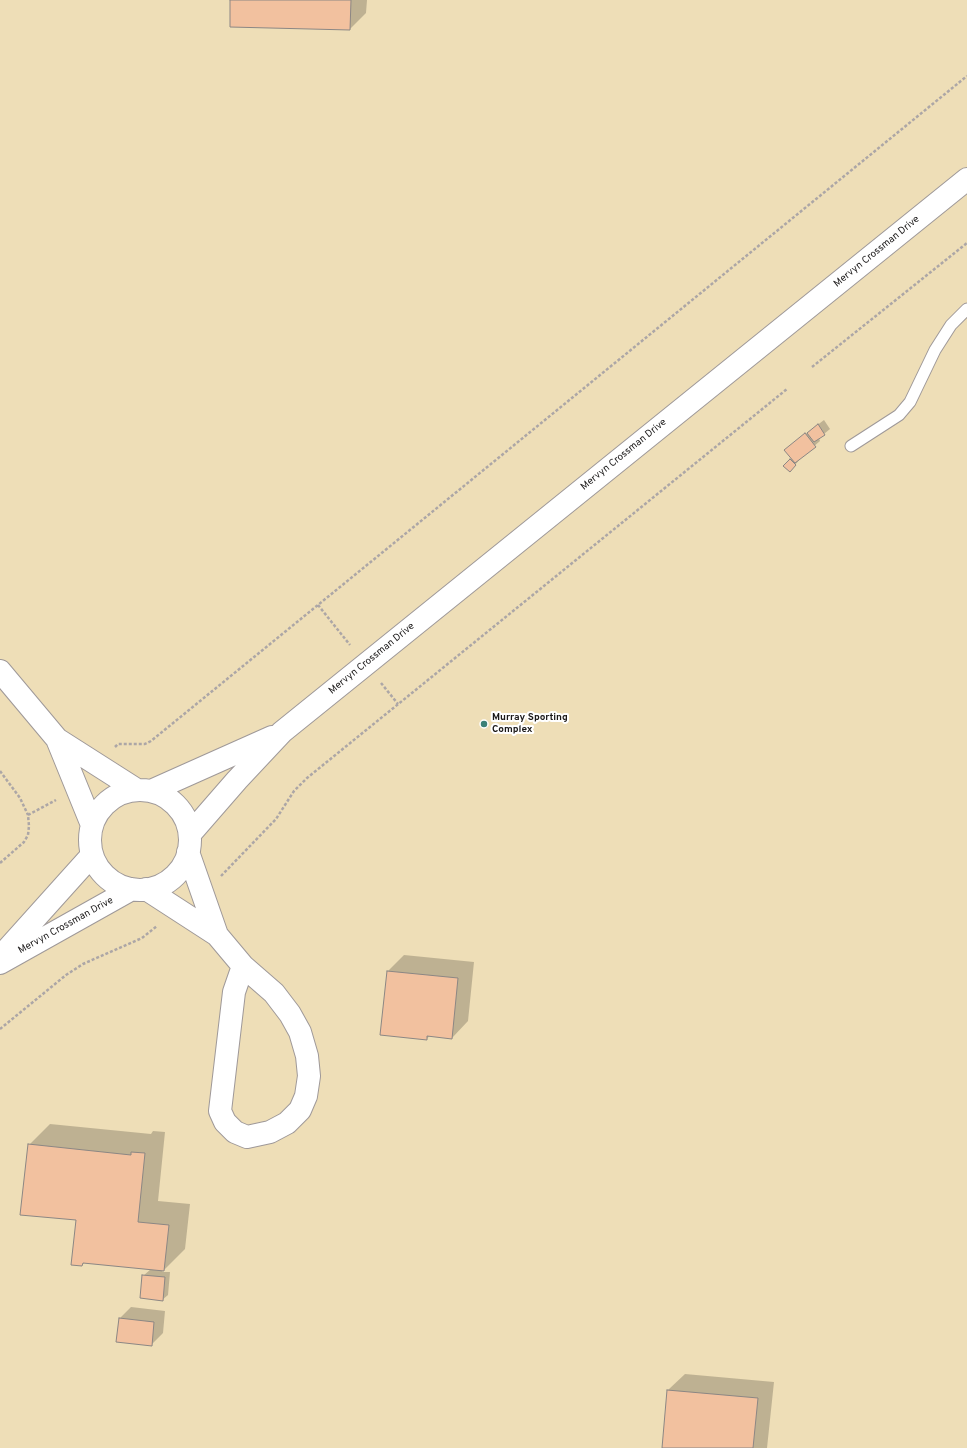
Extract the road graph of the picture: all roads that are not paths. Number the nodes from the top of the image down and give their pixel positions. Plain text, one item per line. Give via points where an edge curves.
1 (967, 179) edge
2 (967, 309) edge
3 (851, 446) dead end
4 (0, 671) edge
5 (282, 732) junction
6 (57, 739) junction
7 (144, 790) junction
8 (92, 825) junction
9 (189, 843) junction
10 (92, 855) junction
11 (139, 889) junction
12 (217, 935) junction
13 (0, 958) edge
14 (0, 963) edge
15 (243, 966) junction

1 - 5 street, Mervyn Crossman Drive
2 - 3 lane via 951,325 939,344 910,402 898,416
4 - 6 street
5 - 7 street, Mervyn Crossman Drive
5 - 9 street, Mervyn Crossman Drive via 236,780
6 - 7 street
6 - 8 street
7 - 8 street via 122,793 109,801 99,811
7 - 9 street via 165,797 177,806 186,819
8 - 10 street
9 - 11 street via 183,866 173,877 161,886
9 - 12 street
10 - 11 street via 98,868 107,878 118,885
10 - 13 street, Mervyn Crossman Drive
11 - 12 street
11 - 14 street, Mervyn Crossman Drive
12 - 15 street
15 - 15 street via 274,993 290,1014 300,1032 307,1056 309,1076 306,1096 300,1110 287,1123 270,1132 247,1137 234,1132 220,1111 234,992

